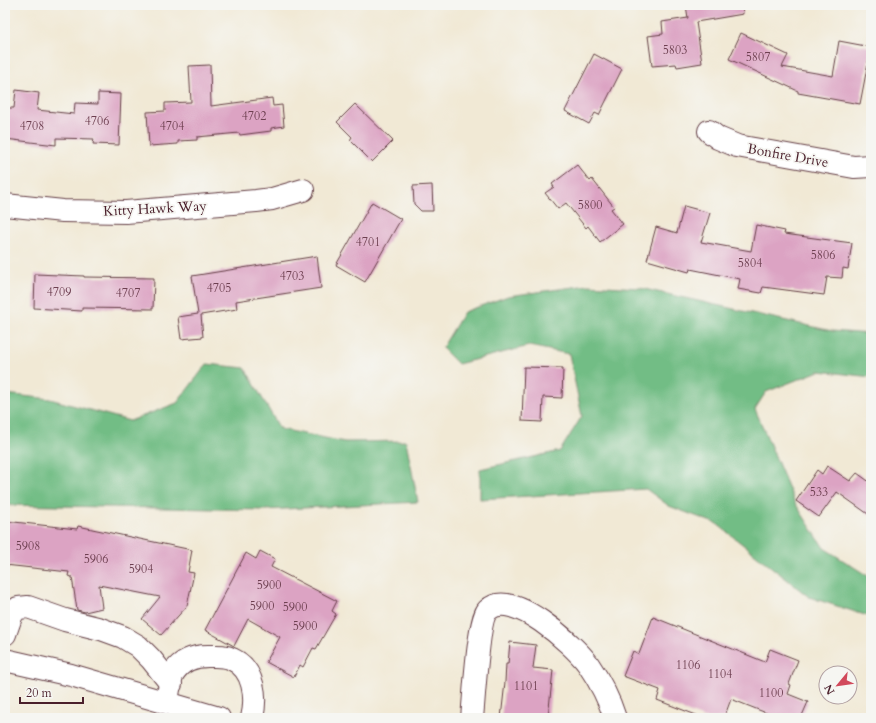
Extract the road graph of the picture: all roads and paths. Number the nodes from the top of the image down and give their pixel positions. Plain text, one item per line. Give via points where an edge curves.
1 (709, 131) dead end
2 (871, 166) edge
3 (304, 190) dead end
4 (5, 205) edge
5 (5, 634) edge
6 (5, 660) edge
7 (168, 693) junction
8 (219, 718) edge
9 (252, 718) edge
10 (472, 718) edge
11 (616, 718) edge

1 - 2 street, Bonfire Drive via 737,146 854,167
3 - 4 street, Kitty Hawk Way via 256,202 126,212 62,211
5 - 7 street via 12,614 18,608 28,607 101,629 123,637 152,659
6 - 7 street
7 - 8 street
7 - 9 street via 173,673 184,662 201,656 223,656 232,659 249,675 255,697
10 - 11 street via 484,615 497,604 512,606 535,617 563,637 587,663 604,690

